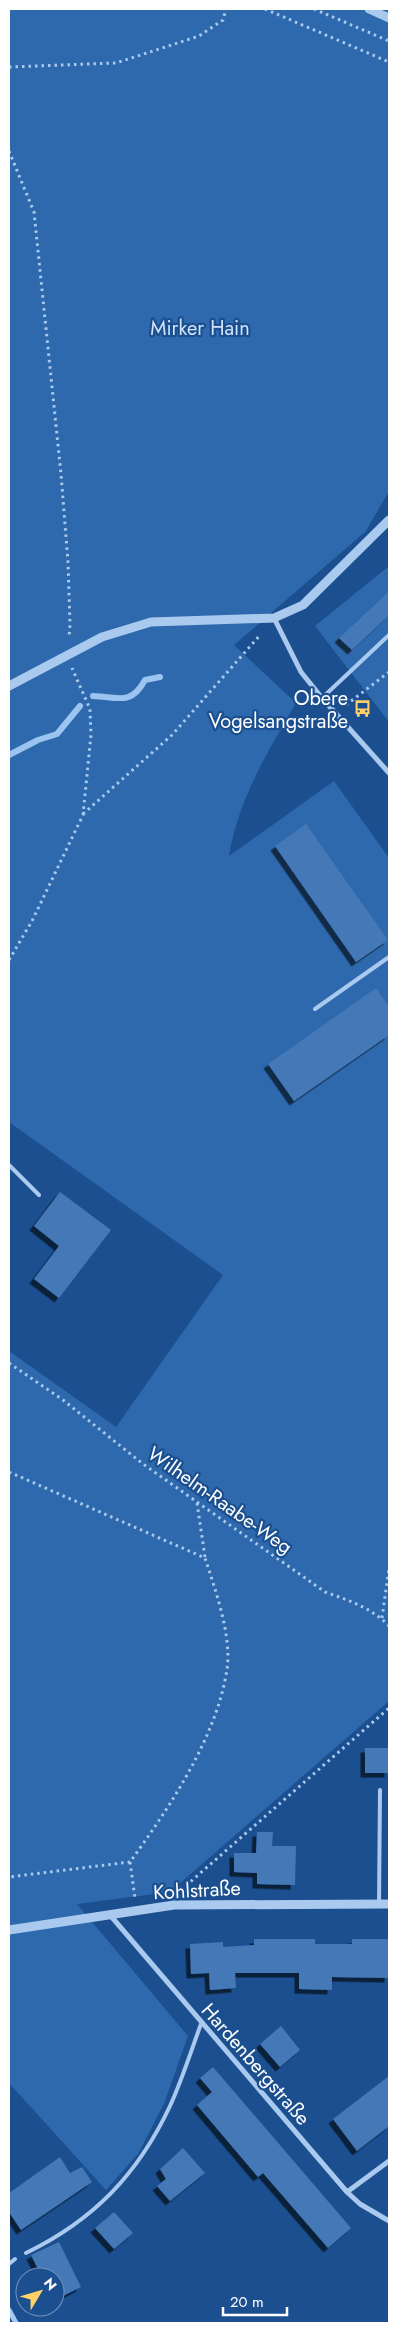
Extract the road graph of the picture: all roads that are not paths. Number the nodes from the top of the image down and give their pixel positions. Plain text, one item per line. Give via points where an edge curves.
1 (369, 9) edge
2 (385, 14) edge
3 (389, 520) edge
4 (274, 618) junction
5 (389, 635) edge
6 (9, 686) edge
7 (322, 698) junction
8 (389, 773) edge
9 (389, 956) edge
10 (315, 1009) dead end
11 (9, 1165) edge
12 (39, 1195) dead end
13 (380, 1790) dead end
14 (379, 1904) junction
15 (389, 1904) edge
16 (110, 1915) junction
17 (9, 1930) edge
18 (201, 2024) junction
19 (389, 2161) edge
20 (347, 2192) junction
21 (389, 2221) edge
22 (26, 2253) dead end
23 (15, 2259) dead end
24 (9, 2264) edge
25 (9, 2310) edge
26 (16, 2323) edge

1 - 2 street
3 - 4 street via 303,605
4 - 6 street via 151,622 102,637
4 - 7 street via 301,672
5 - 7 lane
7 - 8 street
9 - 10 lane
11 - 12 lane
13 - 14 lane
14 - 15 street, Kohlstraße
14 - 16 street, Kohlstraße via 174,1905
16 - 17 street, Kohlstraße
16 - 18 street, Hardenbergstraße
18 - 20 street, Hardenbergstraße
18 - 22 lane via 170,2106 142,2157 85,2218 57,2238
19 - 20 street
20 - 21 street, Hardenbergstraße
23 - 24 lane
25 - 26 street

